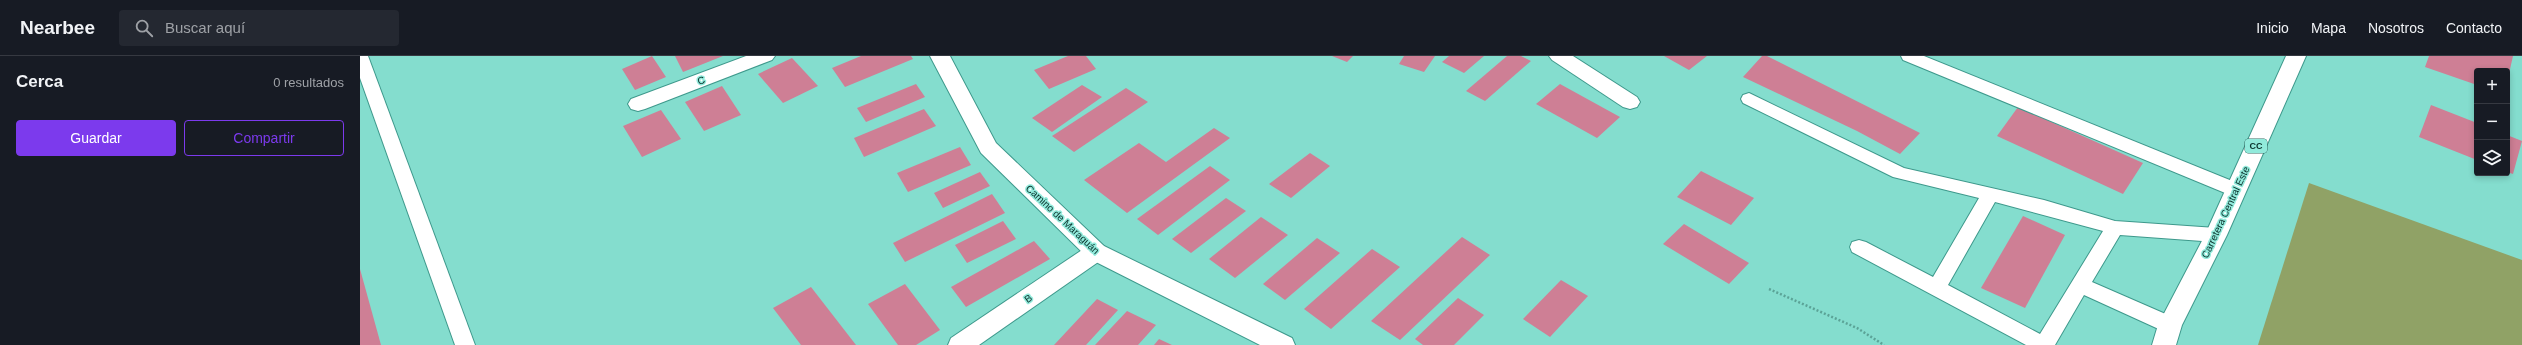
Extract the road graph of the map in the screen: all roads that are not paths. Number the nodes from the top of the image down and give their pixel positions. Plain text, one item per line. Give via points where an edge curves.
1 (360, 56) edge
2 (765, 56) edge
3 (940, 56) edge
4 (1559, 56) edge
5 (1909, 56) edge
6 (2296, 56) edge
7 (1749, 99) dead end
8 (1630, 102) dead end
9 (638, 104) dead end
10 (2236, 190) junction
11 (1991, 194) junction
12 (2115, 228) junction
13 (2216, 235) junction
14 (1859, 247) dead end
15 (1096, 252) junction
16 (2081, 285) junction
17 (1937, 288) junction
18 (2167, 335) edge
19 (465, 345) edge
20 (960, 345) edge
21 (1283, 345) edge
22 (2044, 345) edge

1 - 19 lane
2 - 9 street, C
3 - 15 street, Camino de Maraguán via 988,148
4 - 8 street
5 - 10 lane
6 - 10 street, Carretera Central Este / CC
7 - 11 lane via 1899,173
10 - 13 street, Carretera Central Este / CC
11 - 12 lane
11 - 17 lane
12 - 13 lane
12 - 16 lane
13 - 18 street, Carretera Central Este / CC
14 - 17 lane
15 - 20 street, B
15 - 21 street, Camino de Maraguán
16 - 18 lane
16 - 22 lane
17 - 22 lane

